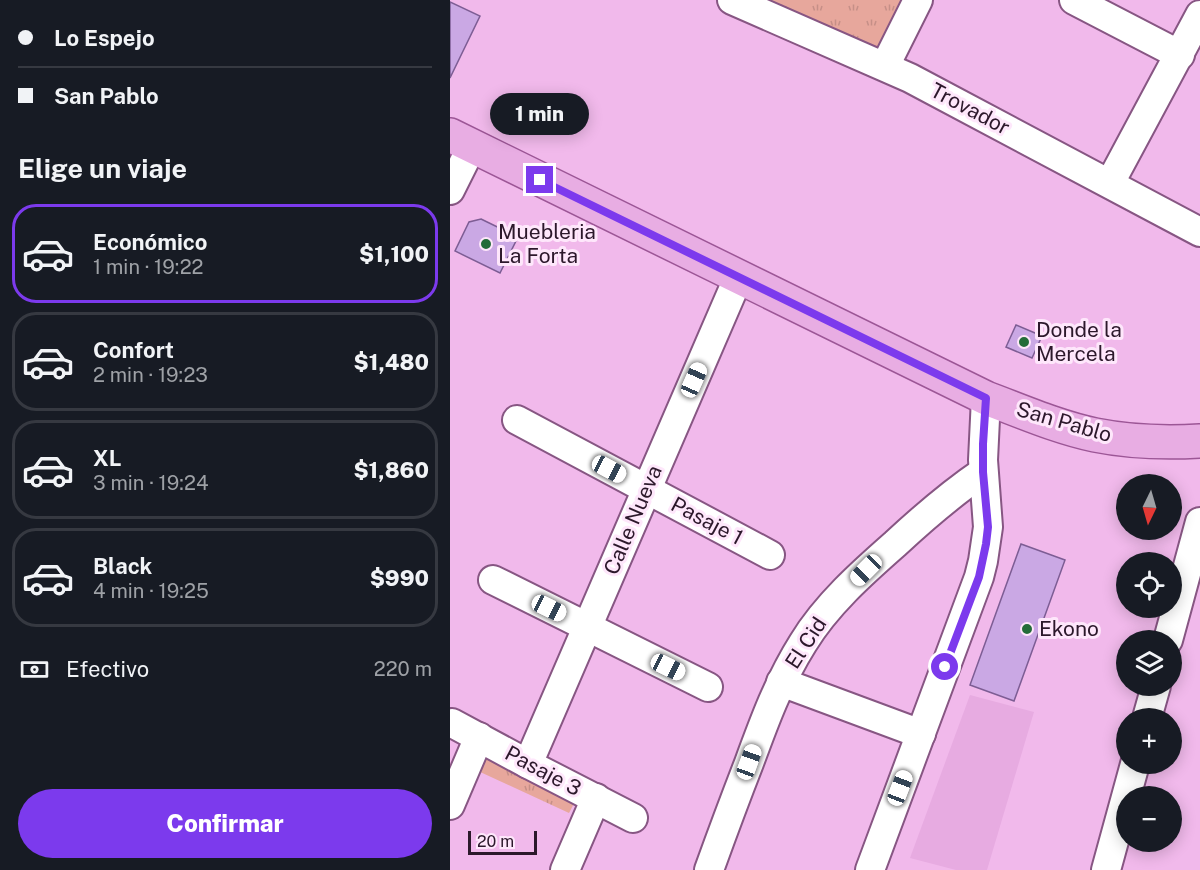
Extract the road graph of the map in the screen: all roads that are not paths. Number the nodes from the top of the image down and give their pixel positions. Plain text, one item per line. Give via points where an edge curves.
1 (732, 0) edge
2 (918, 0) edge
3 (1074, 0) edge
4 (1200, 15) edge
5 (1180, 55) junction
6 (885, 66) junction
7 (461, 140) edge
8 (1110, 183) junction
9 (450, 190) edge
10 (1200, 232) edge
11 (739, 276) junction
12 (986, 398) junction
13 (518, 420) dead end
14 (1200, 441) edge
15 (983, 472) junction
16 (646, 489) junction
17 (1200, 522) edge
18 (770, 555) dead end
19 (493, 580) dead end
20 (587, 627) junction
21 (1171, 630) edge
22 (781, 682) junction
23 (708, 687) dead end
24 (452, 723) dead end
25 (921, 734) junction
26 (479, 737) junction
27 (528, 764) junction
28 (1132, 774) edge
29 (596, 798) junction
30 (450, 805) edge
31 (633, 818) dead end
32 (565, 870) edge
33 (709, 870) edge
34 (870, 870) edge
35 (1106, 870) edge

1 - 6 street, Trovador
2 - 6 street
3 - 5 street
4 - 5 street
5 - 8 street
6 - 8 street, Trovador
7 - 9 street
7 - 11 main road, San Pablo
8 - 10 street, Trovador
11 - 12 main road, San Pablo
11 - 16 street, Calle Nueva
12 - 14 main road, San Pablo via 1094,435 1136,441
12 - 15 street
13 - 16 street, Pasaje 1
15 - 22 street, El Cid via 909,531 848,588 810,632
15 - 25 street via 988,527 983,561
16 - 18 street, Pasaje 1
16 - 20 street, Calle Nueva
17 - 21 street
19 - 20 street
20 - 23 street
20 - 27 street, Calle Nueva
22 - 25 street
22 - 33 street, El Cid
24 - 26 street, Pasaje 3
25 - 34 street
26 - 27 street, Pasaje 3
26 - 30 street
27 - 29 street, Pasaje 3
28 - 35 street
29 - 31 street, Pasaje 3
29 - 32 street

